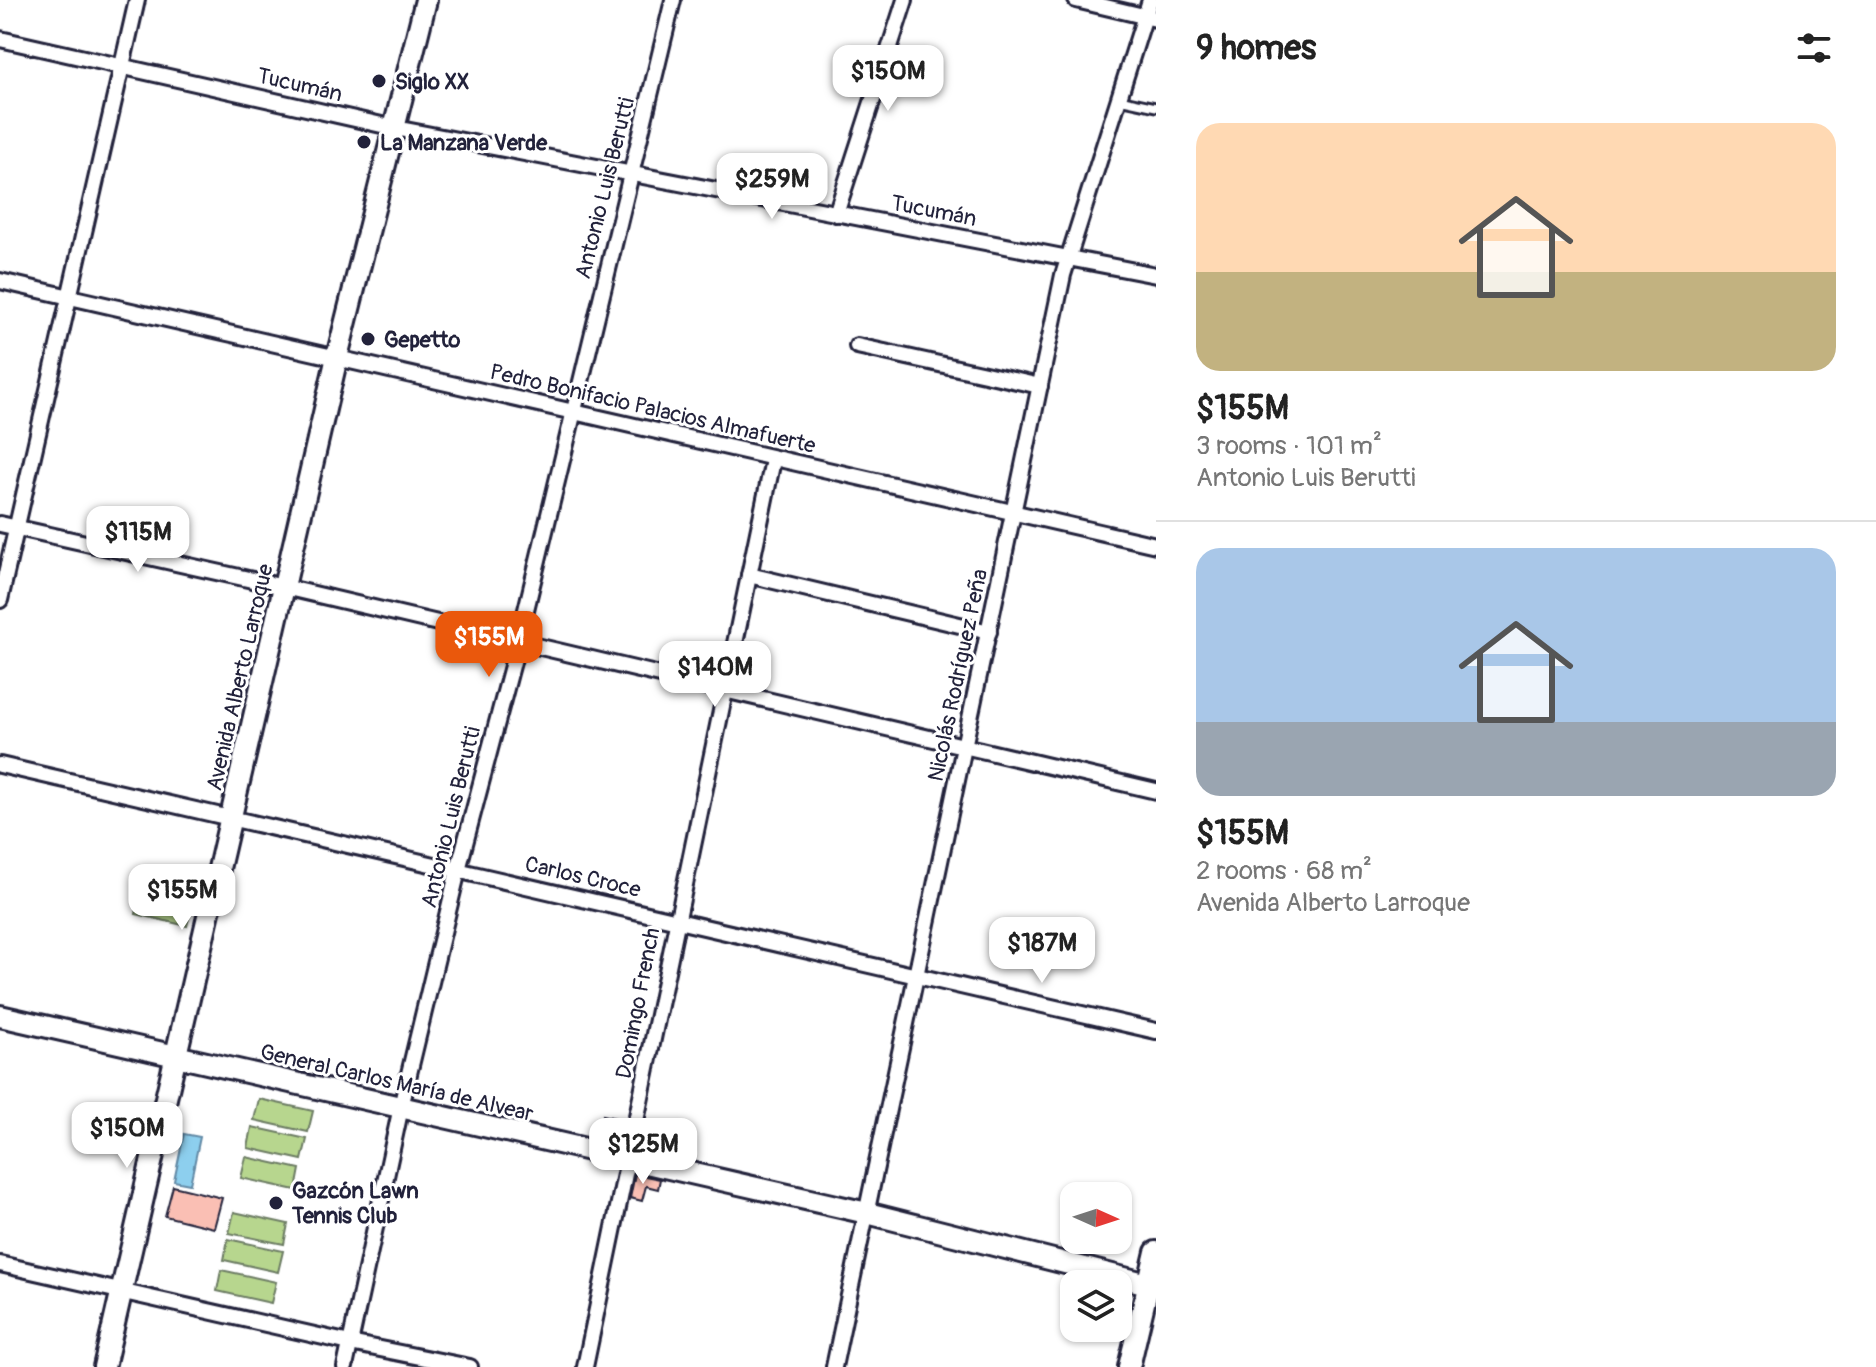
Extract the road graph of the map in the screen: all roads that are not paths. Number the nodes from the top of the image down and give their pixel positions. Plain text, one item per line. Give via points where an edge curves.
1 (137, 0) edge
2 (426, 0) edge
3 (673, 0) edge
4 (905, 0) edge
5 (1076, 0) edge
6 (1150, 0) edge
7 (1150, 18) edge
8 (0, 39) edge
9 (122, 66) junction
10 (1119, 99) junction
11 (1156, 107) edge
12 (395, 128) junction
13 (629, 173) junction
14 (836, 214) junction
15 (1069, 258) junction
16 (1156, 275) edge
17 (0, 281) edge
18 (69, 297) junction
19 (857, 346) dead end
20 (337, 357) junction
21 (1040, 386) junction
22 (573, 411) junction
23 (773, 460) junction
24 (1013, 512) junction
25 (0, 524) edge
26 (16, 528) junction
27 (1156, 545) edge
28 (749, 575) junction
29 (284, 587) junction
30 (0, 600) edge
31 (989, 632) junction
32 (518, 643) junction
33 (724, 692) junction
34 (964, 746) junction
35 (0, 765) edge
36 (1156, 791) edge
37 (231, 818) junction
38 (458, 870) junction
39 (676, 920) junction
40 (918, 975) junction
41 (0, 1016) edge
42 (1156, 1031) edge
43 (176, 1056) junction
44 (401, 1107) junction
45 (628, 1158) junction
46 (867, 1213) junction
47 (1156, 1252) edge
48 (0, 1264) edge
49 (1152, 1285) edge
50 (121, 1293) junction
51 (350, 1343) junction
52 (104, 1367) edge
53 (345, 1367) edge
54 (470, 1367) edge
55 (585, 1367) edge
56 (834, 1367) edge
57 (1129, 1367) edge

1 - 9 street
2 - 12 main road, Avenida Alberto Larroque
3 - 13 street, Antonio Luis Berutti
4 - 14 street
5 - 7 street
6 - 7 street, Nicolás Rodríguez Peña
7 - 10 street, Nicolás Rodríguez Peña
8 - 9 street, Tucumán
9 - 12 street, Tucumán
9 - 18 street
10 - 11 lane
10 - 15 street, Nicolás Rodríguez Peña
12 - 13 street, Tucumán
12 - 20 main road, Avenida Alberto Larroque
13 - 14 street, Tucumán
13 - 22 street, Antonio Luis Berutti
14 - 15 street, Tucumán
15 - 16 street, Tucumán
15 - 21 street, Nicolás Rodríguez Peña
17 - 18 street, Pedro Bonifacio Palacios Almafuerte
18 - 20 street, Pedro Bonifacio Palacios Almafuerte
18 - 26 street
19 - 21 street
20 - 22 street, Pedro Bonifacio Palacios Almafuerte
20 - 29 main road, Avenida Alberto Larroque
21 - 24 street, Nicolás Rodríguez Peña
22 - 23 street, Pedro Bonifacio Palacios Almafuerte
22 - 32 street, Antonio Luis Berutti
23 - 24 street, Pedro Bonifacio Palacios Almafuerte
23 - 28 street, Domingo French
24 - 27 street, Pedro Bonifacio Palacios Almafuerte
24 - 31 street, Nicolás Rodríguez Peña
25 - 26 street
26 - 29 street
26 - 30 street
28 - 31 street
28 - 33 street, Domingo French
29 - 32 street
29 - 37 main road, Avenida Alberto Larroque
31 - 34 street, Nicolás Rodríguez Peña
32 - 33 street
32 - 38 street, Antonio Luis Berutti
33 - 34 street
33 - 39 street, Domingo French
34 - 36 street
34 - 40 street, Nicolás Rodríguez Peña
35 - 37 street, Carlos Croce
37 - 38 street, Carlos Croce
37 - 43 main road, Avenida Alberto Larroque
38 - 39 street, Carlos Croce
38 - 44 street, Antonio Luis Berutti
39 - 40 street, Carlos Croce
39 - 45 street, Domingo French
40 - 42 street, Carlos Croce
40 - 46 street, Nicolás Rodríguez Peña
41 - 43 main road, General Carlos María de Alvear
43 - 44 main road, General Carlos María de Alvear
43 - 50 main road, Avenida Alberto Larroque
44 - 45 main road, General Carlos María de Alvear
44 - 51 street, Antonio Luis Berutti
45 - 46 main road, General Carlos María de Alvear
45 - 55 street, Domingo French
46 - 49 main road, General Carlos María de Alvear
46 - 56 street, Nicolás Rodríguez Peña
47 - 49 main road
48 - 50 street
49 - 57 main road
50 - 51 street
50 - 52 main road, Avenida Alberto Larroque
51 - 53 street, Antonio Luis Berutti
51 - 54 street

